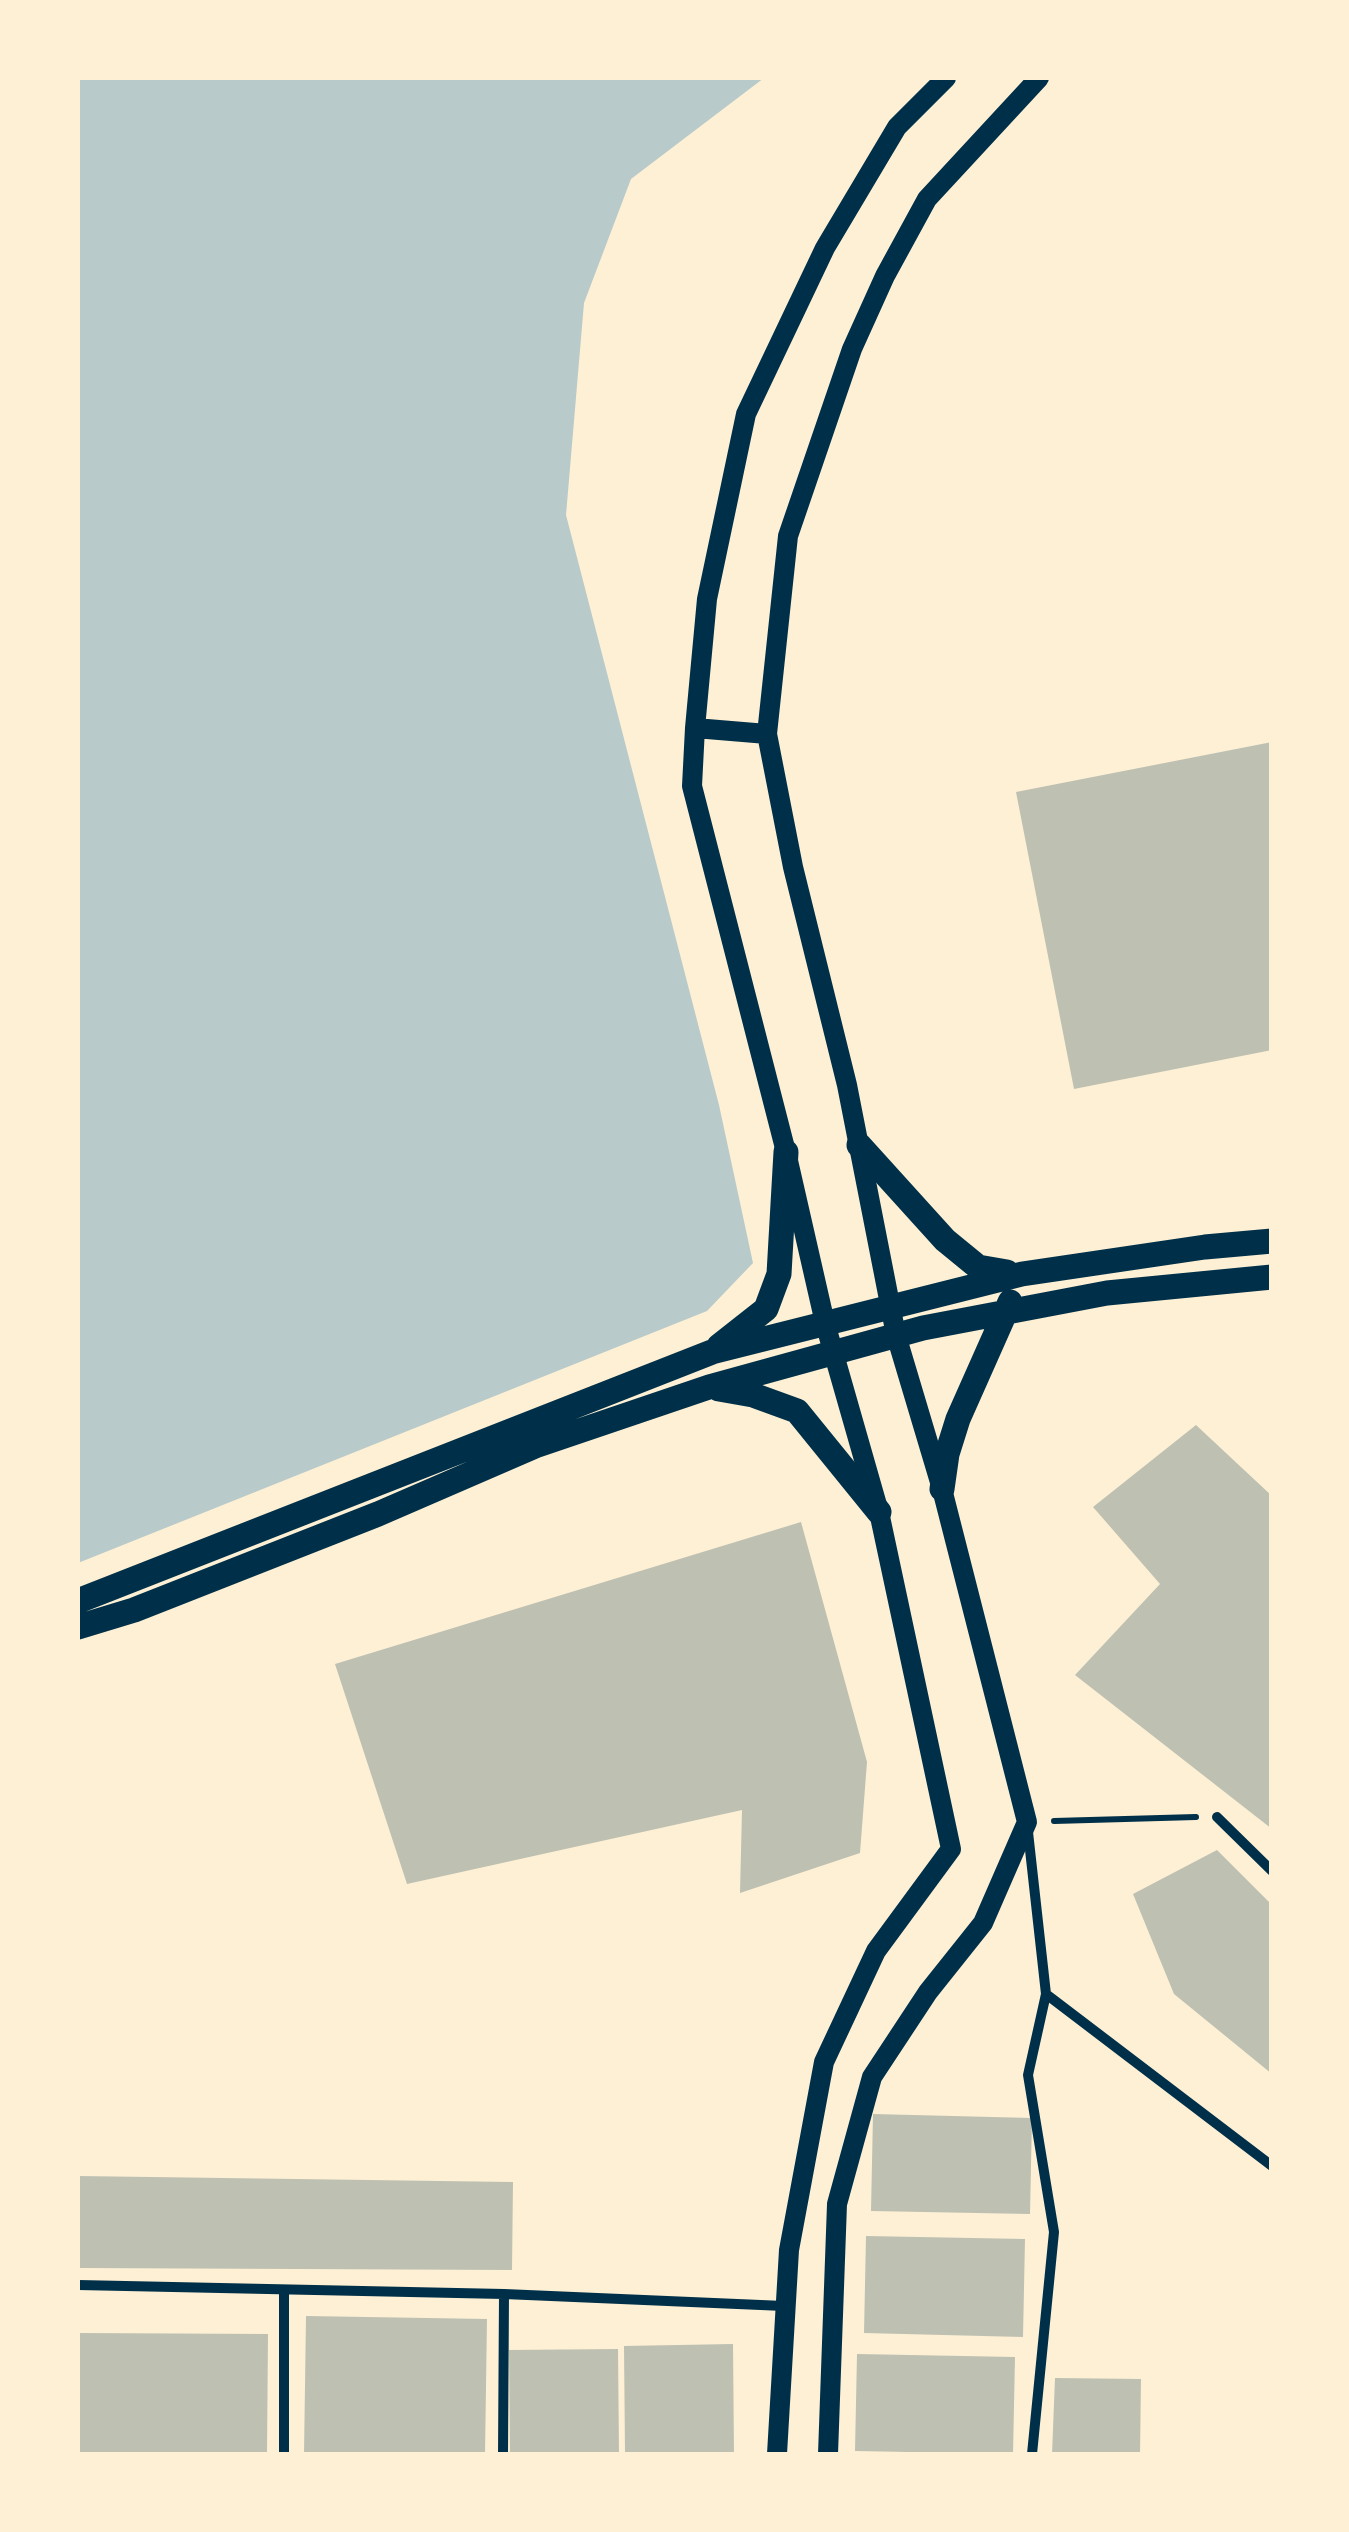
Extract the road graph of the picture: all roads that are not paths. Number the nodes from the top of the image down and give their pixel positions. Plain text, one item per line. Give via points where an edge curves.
1 (946, 78) edge
2 (1039, 78) edge
3 (695, 728) junction
4 (767, 734) junction
5 (860, 1145) junction
6 (786, 1152) junction
7 (1272, 1241) edge
8 (1022, 1274) junction
9 (1272, 1276) edge
10 (892, 1304) junction
11 (1005, 1312) junction
12 (825, 1323) junction
13 (896, 1335) junction
14 (712, 1352) junction
15 (834, 1352) junction
16 (709, 1388) junction
17 (942, 1489) junction
18 (879, 1512) junction
19 (78, 1601) edge
20 (78, 1626) edge
21 (1218, 1817) road end
22 (1028, 1822) junction
23 (1272, 1871) edge
24 (1046, 1994) junction
25 (1272, 2166) edge
26 (78, 2285) edge
27 (284, 2290) junction
28 (504, 2294) junction
29 (784, 2306) junction
30 (284, 2454) edge
31 (502, 2454) edge
32 (777, 2454) edge
33 (828, 2454) edge
34 (1032, 2454) edge

1 - 3 main road via 898,127 834,233 746,414 707,599
2 - 4 main road via 927,199 852,349 788,536
3 - 4 main road
3 - 6 main road via 692,786
4 - 5 main road
5 - 8 main road via 978,1267
5 - 10 main road
6 - 12 main road
6 - 14 main road via 779,1274 766,1310
7 - 8 main road
8 - 10 main road
8 - 11 main road
9 - 11 main road via 1108,1292
10 - 12 main road
10 - 13 main road
11 - 13 main road
11 - 17 main road via 958,1419
12 - 14 main road
12 - 15 main road
13 - 15 main road
13 - 17 main road
14 - 19 main road
15 - 16 main road
15 - 18 main road
16 - 18 main road via 753,1394 797,1412
16 - 20 main road via 535,1446 221,1576
17 - 22 main road
18 - 29 main road via 951,1849 876,1951 824,2062
21 - 23 street
22 - 24 street
22 - 33 main road via 983,1923 872,2077 838,2204
24 - 25 street
24 - 34 street via 1028,2076 1054,2232
26 - 27 street
27 - 28 street
27 - 30 street
28 - 29 street
28 - 31 street
29 - 32 main road

